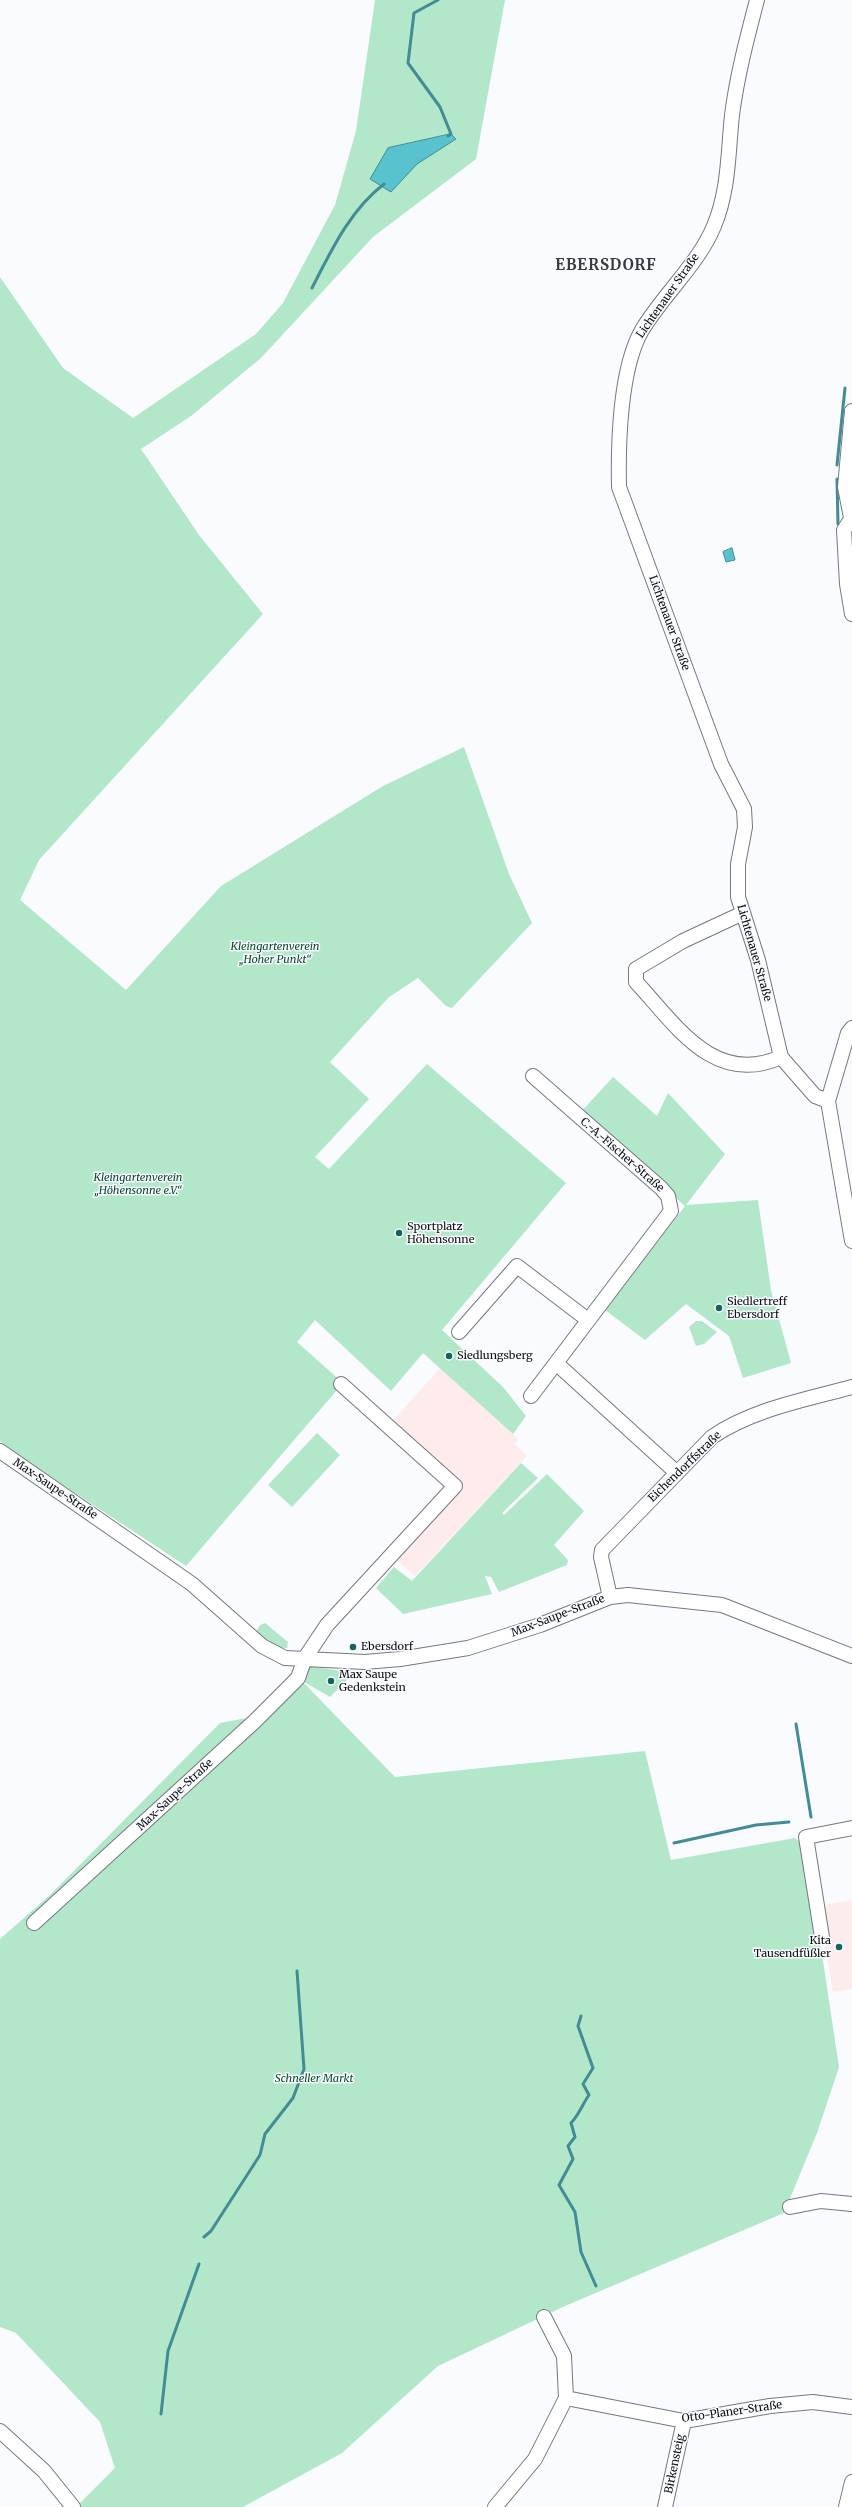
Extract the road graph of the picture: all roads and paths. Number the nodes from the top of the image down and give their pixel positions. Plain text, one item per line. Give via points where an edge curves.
1 (757, 0) edge
2 (852, 411) edge
3 (852, 521) edge
4 (852, 614) edge
5 (741, 914) junction
6 (850, 1031) edge
7 (781, 1056) junction
8 (532, 1076) dead end
9 (828, 1101) junction
10 (852, 1241) edge
11 (588, 1320) junction
12 (459, 1332) dead end
13 (556, 1363) junction
14 (341, 1384) dead end
15 (852, 1387) edge
16 (531, 1396) dead end
17 (0, 1451) edge
18 (677, 1473) junction
19 (610, 1597) junction
20 (852, 1656) edge
21 (305, 1658) junction
22 (852, 1828) edge
23 (34, 1923) dead end
24 (822, 1937) dead end
25 (852, 2204) edge
26 (790, 2207) dead end
27 (544, 2317) dead end
28 (566, 2398) junction
29 (852, 2407) edge
30 (684, 2421) junction
31 (0, 2431) edge
32 (852, 2482) edge
33 (73, 2507) edge
34 (495, 2507) edge
35 (666, 2507) edge
36 (846, 2507) edge

1 - 5 street, Lichtenauer Straße via 739,69 726,187 714,226 642,330 631,353 619,450 619,487 721,764 744,809 745,826 738,864
2 - 3 street via 845,487
3 - 4 street via 844,530 847,584
5 - 7 street, Lichtenauer Straße via 758,960
5 - 7 street via 683,941 636,969 636,982 706,1054 723,1062 738,1064 766,1064
6 - 9 street
7 - 9 street, Lichtenauer Straße via 815,1096
8 - 11 street, C.-A.-Fischer-Straße via 668,1196 671,1211
9 - 10 street
11 - 12 street via 517,1266
11 - 13 street, C.-A.-Fischer-Straße
13 - 16 street, C.-A.-Fischer-Straße
13 - 18 street
14 - 21 street, Max-Saupe-Straße via 455,1486 327,1625
15 - 18 street, Eichendorffstraße via 732,1423 712,1437
17 - 21 street, Max-Saupe-Straße via 192,1584 262,1646 285,1658
18 - 19 street, Eichendorffstraße via 602,1550 600,1557
19 - 20 street, Max-Saupe-Straße via 628,1595 722,1605
19 - 21 street, Max-Saupe-Straße via 540,1625 468,1648 365,1662
21 - 23 street, Max-Saupe-Straße via 298,1678 255,1721
22 - 24 street via 806,1837
25 - 26 street via 821,2202
27 - 28 street via 564,2356
28 - 30 street, Otto-Planer-Straße
28 - 34 street via 535,2459
29 - 30 street, Otto-Planer-Straße via 813,2402 770,2406
30 - 35 street, Birkensteig
31 - 33 street via 44,2471
32 - 36 street

